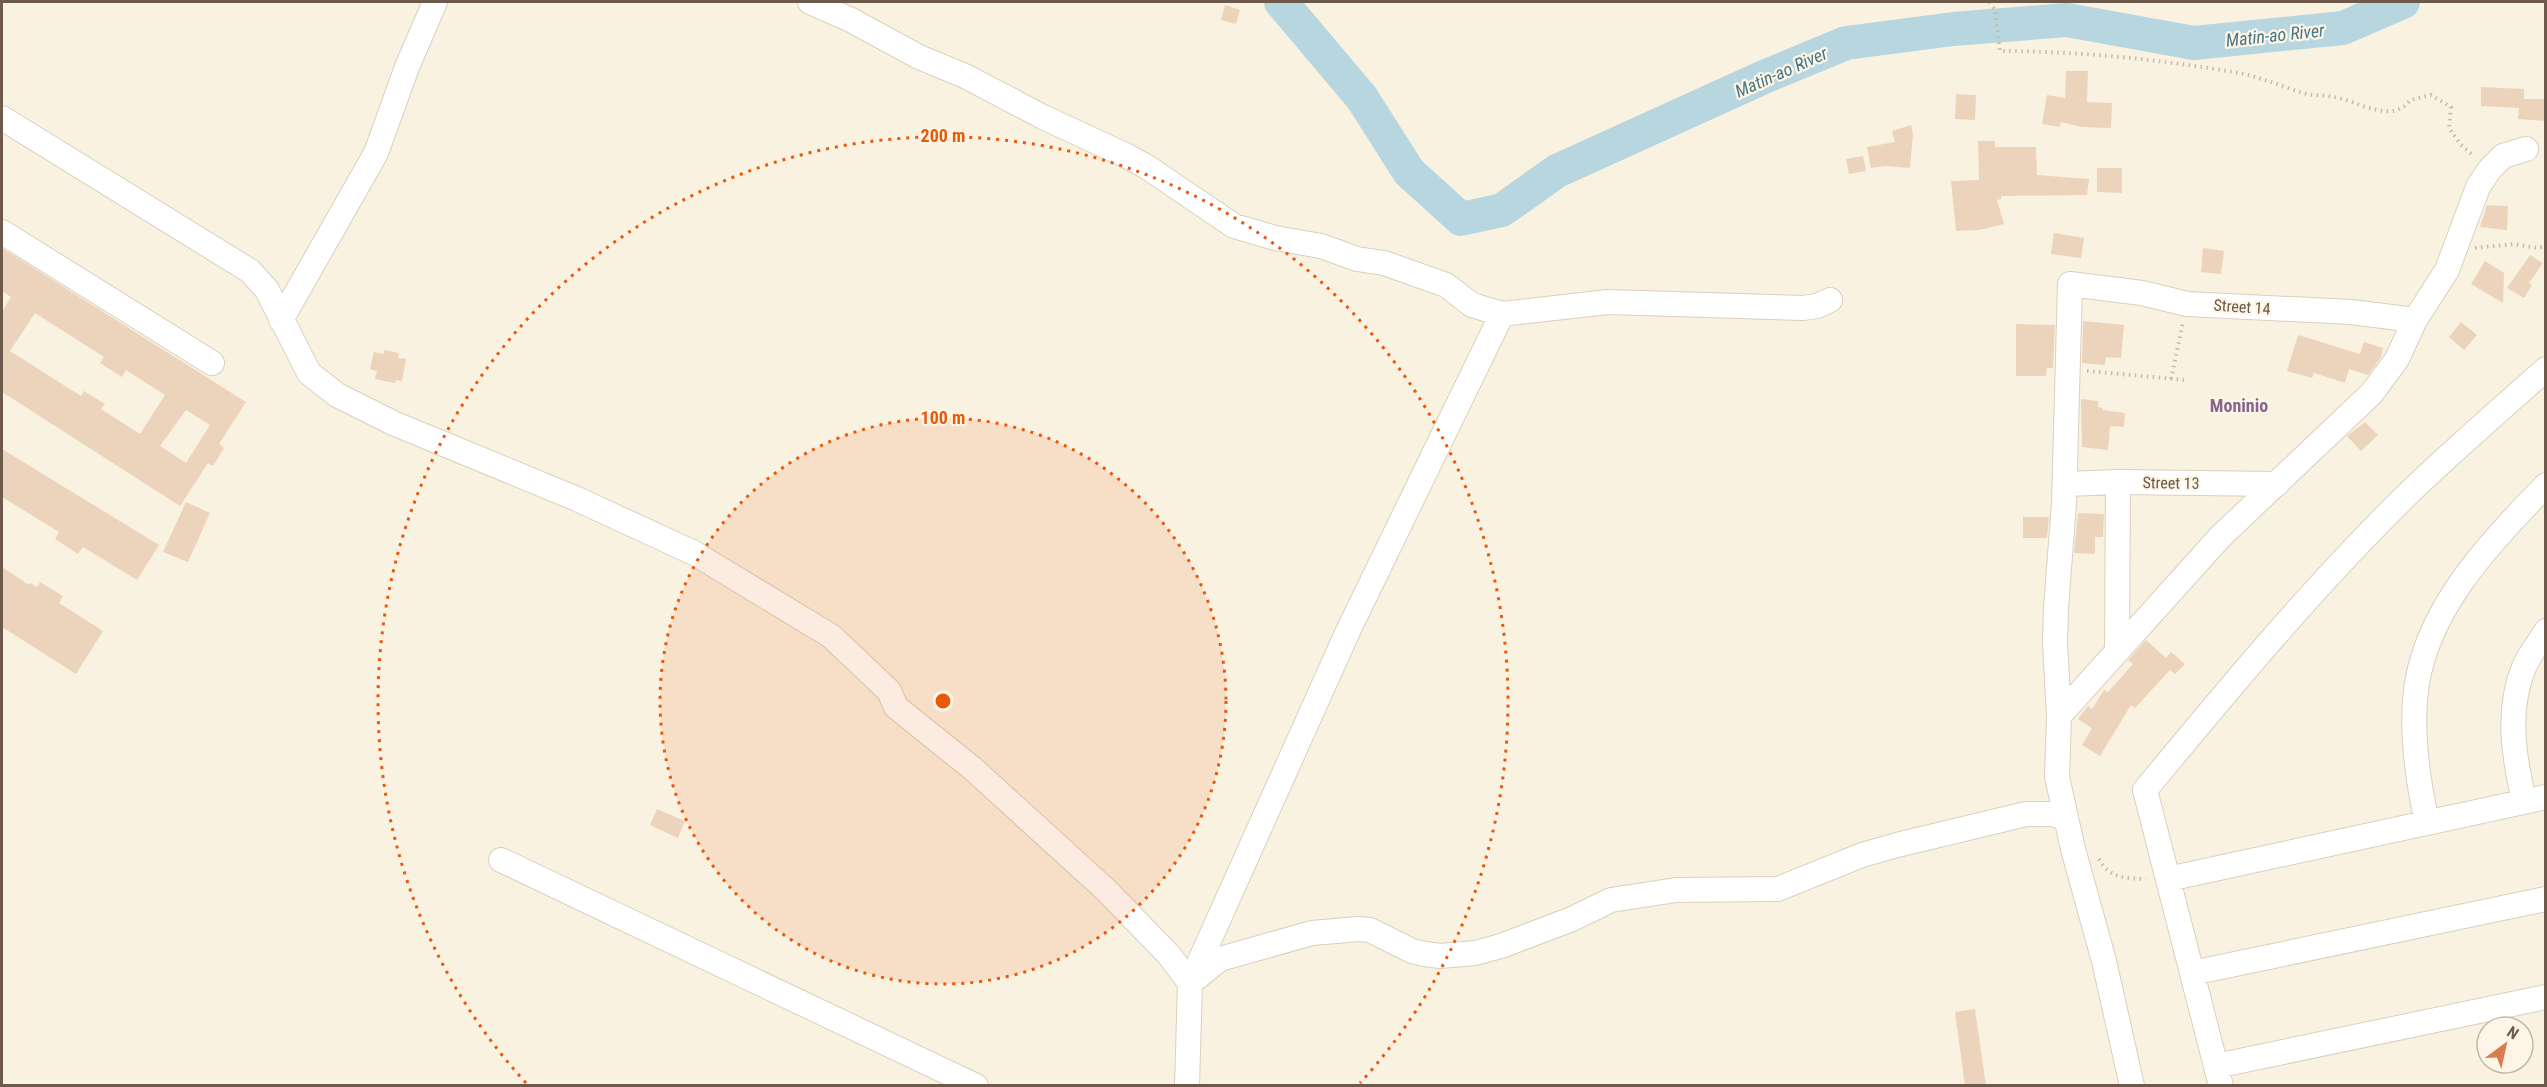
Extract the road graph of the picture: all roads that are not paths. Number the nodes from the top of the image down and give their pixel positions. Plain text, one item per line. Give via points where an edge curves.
1 (435, 2) edge
2 (810, 2) edge
3 (2, 118) edge
4 (2526, 149) dead end
5 (2, 232) edge
6 (1830, 300) dead end
7 (1502, 314) junction
8 (281, 320) junction
9 (2415, 320) junction
10 (212, 363) dead end
11 (2546, 369) edge
12 (2118, 482) junction
13 (2065, 484) junction
14 (2277, 484) junction
15 (2546, 485) edge
16 (2546, 631) edge
17 (2117, 650) junction
18 (2059, 716) junction
19 (2535, 799) edge
20 (2066, 819) junction
21 (2427, 822) junction
22 (501, 860) dead end
23 (2168, 879) junction
24 (2546, 899) edge
25 (2192, 973) junction
26 (1190, 983) junction
27 (2546, 997) edge
28 (2218, 1076) edge
29 (976, 1086) edge
30 (1187, 1086) edge
31 (2132, 1086) edge

1 - 8 street via 376,153
2 - 7 street via 1127,156 1234,226 1384,263 1446,285 1472,305
3 - 8 street via 250,271 267,290
4 - 9 street via 2503,156 2478,187 2454,253
5 - 10 street
6 - 7 street via 1803,308 1608,302
7 - 26 street via 1348,631
8 - 26 street via 309,373 353,404 694,553 831,636 889,691 896,707 972,768 1106,890 1169,955
9 - 13 street, Street 14 via 2351,312 2187,304 2142,293 2070,284
9 - 14 street via 2397,359 2372,393
11 - 23 street via 2414,488 2332,573 2145,789
12 - 13 street, Street 13
12 - 14 street, Street 13
12 - 17 street
13 - 18 street via 2055,643
14 - 17 street via 2220,537
15 - 21 street via 2492,541 2450,600 2426,646 2415,698 2415,741
16 - 19 street via 2524,667 2513,712 2514,758
17 - 18 street
18 - 20 street via 2057,777
19 - 21 street
20 - 26 street via 2053,814 2026,814 1907,843 1862,855 1778,890 1676,890 1611,900 1572,919 1475,954 1425,954 1370,930 1312,933 1220,960
20 - 31 street
21 - 23 street
22 - 29 street
23 - 25 street
24 - 25 street
25 - 28 street
26 - 30 street
27 - 28 street

